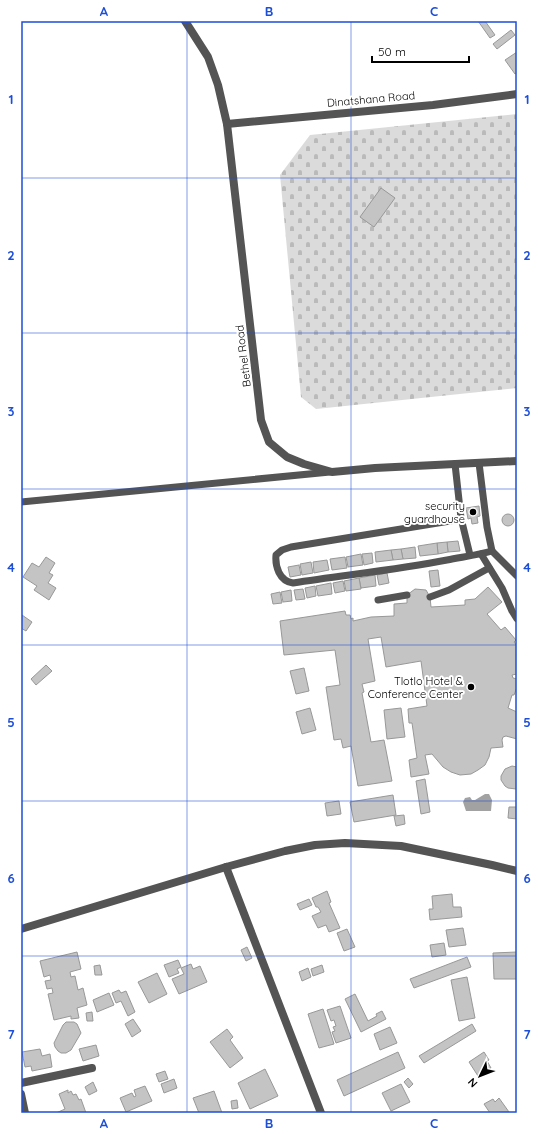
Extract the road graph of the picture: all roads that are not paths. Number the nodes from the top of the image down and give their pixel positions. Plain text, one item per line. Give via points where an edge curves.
1 (185, 21) edge
2 (517, 94) edge
3 (227, 124) junction
4 (517, 461) edge
5 (479, 463) junction
6 (455, 464) junction
7 (332, 472) junction
8 (21, 502) edge
9 (461, 518) junction
10 (492, 551) junction
11 (481, 554) junction
12 (470, 555) junction
13 (489, 568) junction
14 (517, 576) edge
15 (408, 595) dead end
16 (430, 597) dead end
17 (378, 600) dead end
18 (517, 618) edge
19 (226, 867) junction
20 (517, 871) edge
21 (21, 929) edge
22 (92, 1068) dead end
23 (21, 1083) edge
24 (21, 1094) edge
25 (25, 1113) edge
26 (321, 1113) edge

1 - 3 street, Bethel Road via 208,57
2 - 3 street, Dinatshana Road via 433,105
3 - 7 street, Bethel Road via 261,420 269,442 287,457
4 - 5 street, Bethel Road
5 - 6 street, Bethel Road
5 - 10 lane
6 - 7 street, Bethel Road
6 - 9 lane
7 - 8 lane
9 - 12 lane
9 - 12 lane via 450,522 291,547 276,555 276,562 282,578 287,582 293,582 420,565
10 - 11 lane
10 - 14 lane
11 - 12 lane
11 - 13 lane
13 - 16 lane via 449,590
13 - 18 lane
15 - 17 lane
19 - 20 street via 315,845 345,843 401,846
19 - 21 street
19 - 26 street
22 - 23 street
24 - 25 street

